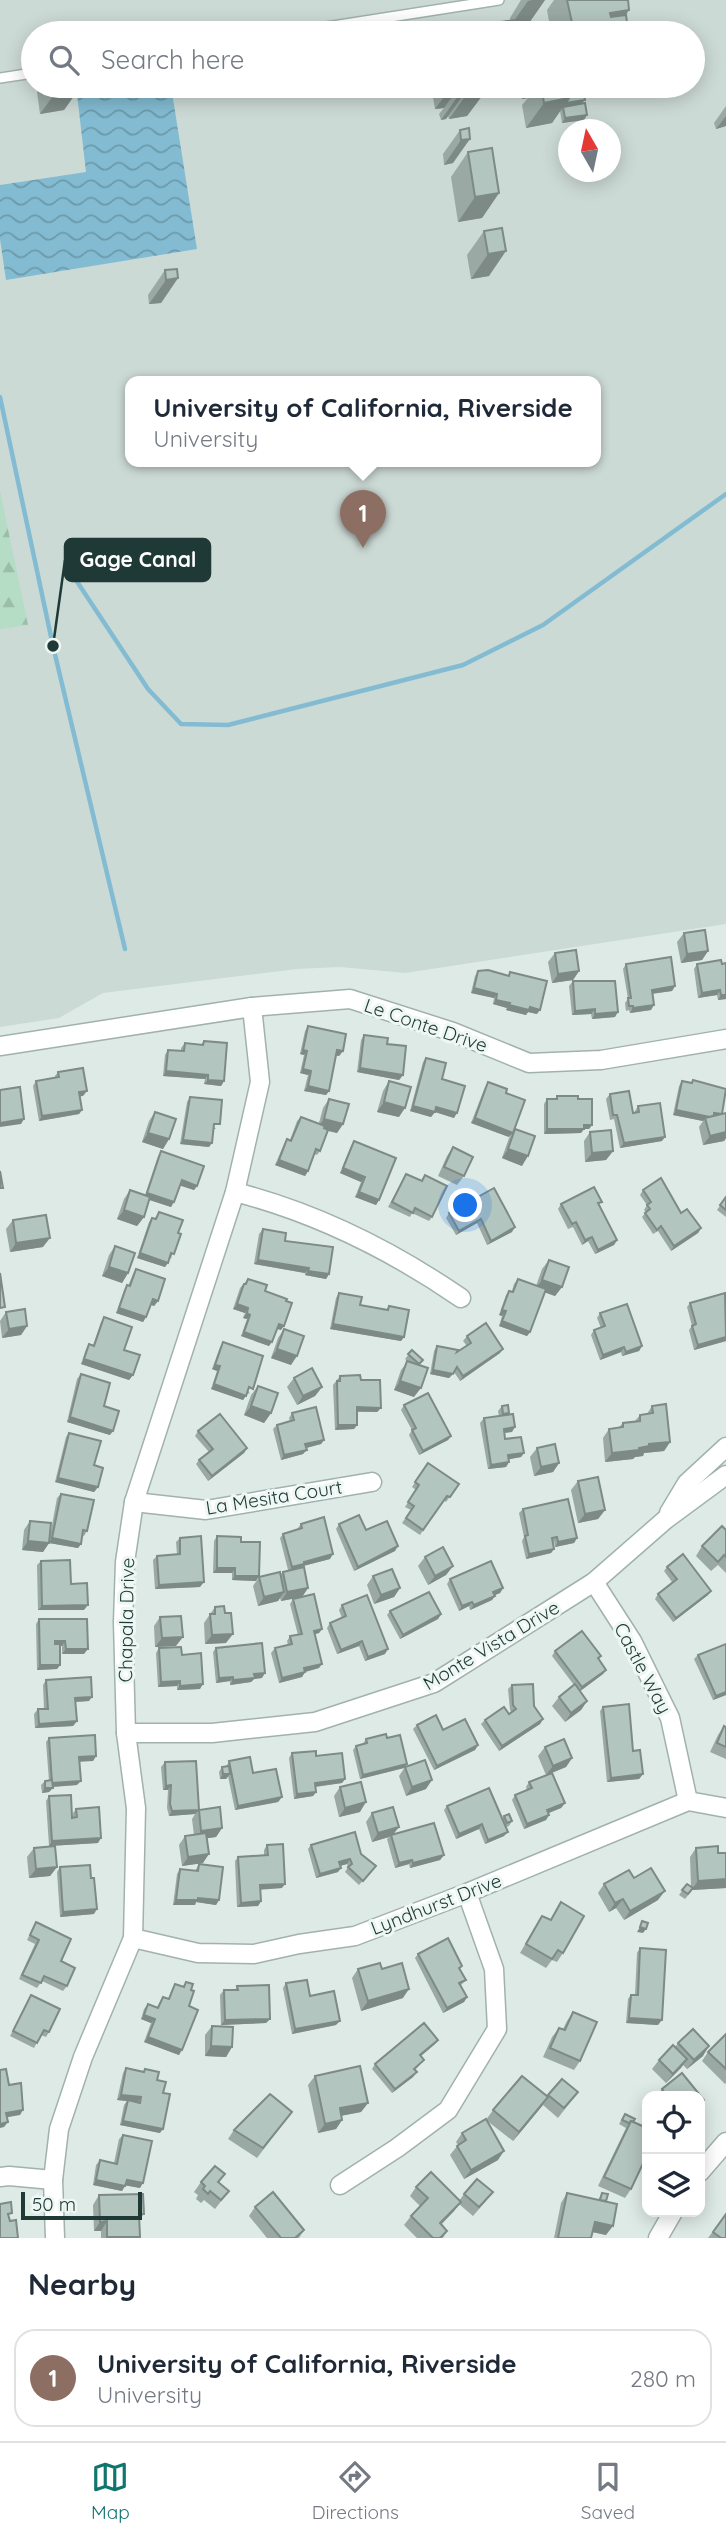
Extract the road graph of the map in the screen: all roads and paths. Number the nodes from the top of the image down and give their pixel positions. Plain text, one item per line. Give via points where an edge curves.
1 (499, 0) edge
2 (365, 21) edge
3 (21, 75) edge
4 (0, 78) edge
5 (252, 1007) junction
6 (726, 1040) edge
7 (0, 1046) edge
8 (235, 1192) junction
9 (461, 1298) dead end
10 (726, 1447) edge
11 (726, 1475) edge
12 (372, 1482) dead end
13 (134, 1502) junction
14 (665, 1520) junction
15 (594, 1583) junction
16 (126, 1733) junction
17 (688, 1801) junction
18 (726, 1808) edge
19 (467, 1893) junction
20 (134, 1938) junction
21 (726, 2142) edge
22 (705, 2166) edge
23 (0, 2177) edge
24 (52, 2180) junction
25 (340, 2185) dead end
26 (670, 2217) edge
27 (55, 2238) edge
28 (658, 2238) edge

1 - 2 lane
3 - 4 lane
5 - 6 street, Le Conte Drive via 350,999 453,1032 529,1063 601,1060
5 - 7 street, Le Conte Drive
5 - 8 street, Chapala Drive via 260,1082
8 - 9 street via 336,1226 407,1262
8 - 13 street, Chapala Drive
10 - 14 street, Monte Vista Drive via 687,1483
11 - 14 street, Monte Vista Drive
12 - 13 street, La Mesita Court via 206,1510
13 - 16 street, Chapala Drive via 125,1562
14 - 15 street, Monte Vista Drive
15 - 16 street, Monte Vista Drive via 434,1683 328,1718 212,1733
15 - 17 street, Castle Way via 632,1642 670,1718
16 - 20 street, Chapala Drive via 136,1808
17 - 18 street
17 - 19 street, Lyndhurst Drive
19 - 20 street, Lyndhurst Drive via 355,1936 254,1954 198,1953
19 - 25 street via 495,1969 497,2029 448,2110
20 - 24 street, Chapala Drive via 83,2057 60,2129
21 - 22 street
23 - 24 street
24 - 27 street, Chapala Drive
26 - 28 street

